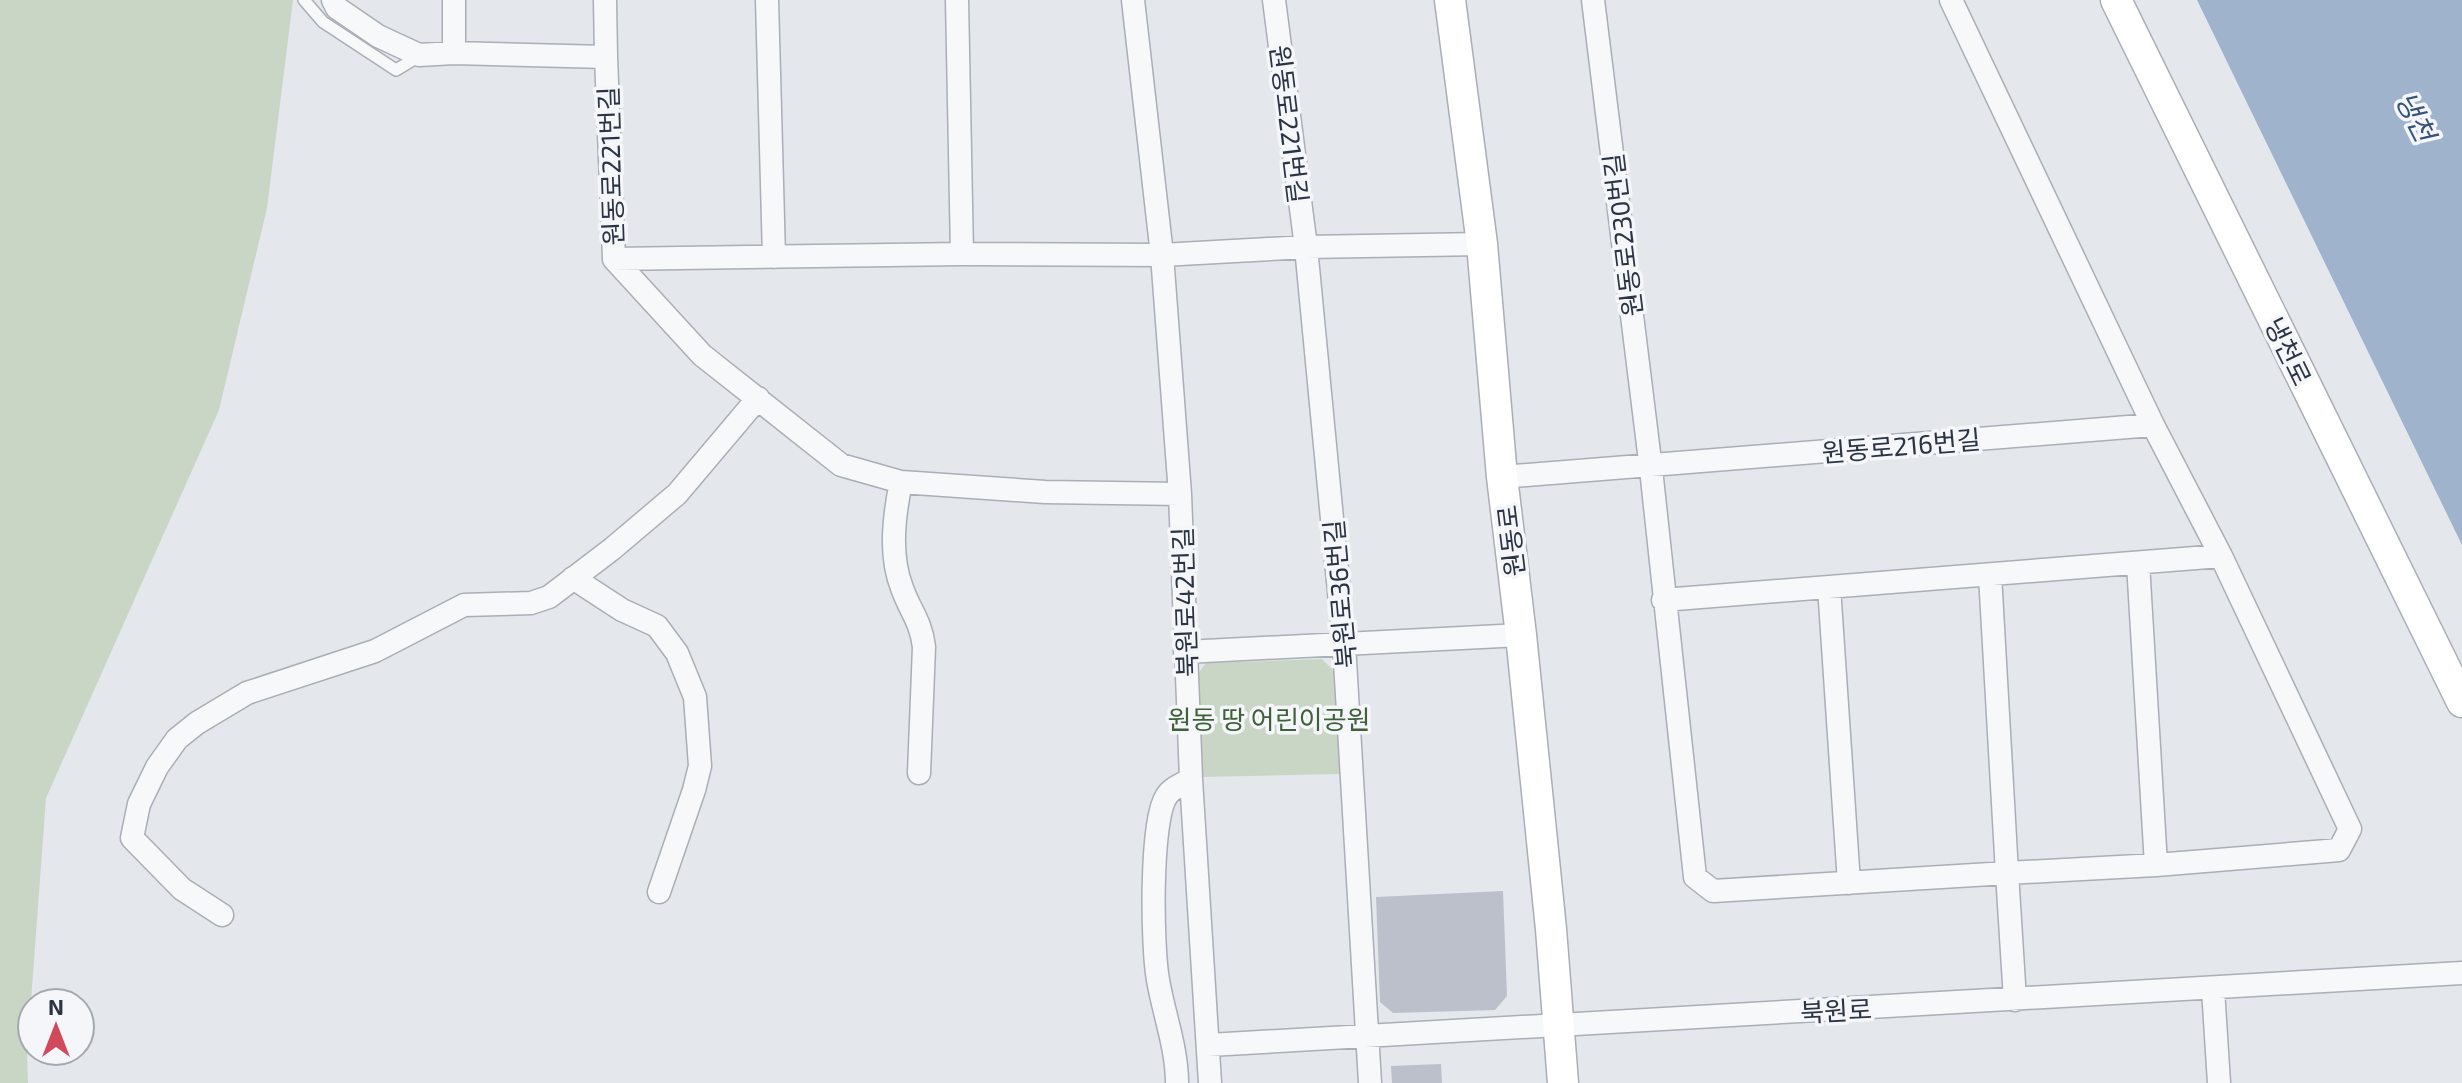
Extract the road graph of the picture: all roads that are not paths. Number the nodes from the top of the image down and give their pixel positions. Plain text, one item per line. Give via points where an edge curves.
1 (304, 0) edge
2 (333, 0) edge
3 (454, 0) edge
4 (605, 0) edge
5 (767, 0) edge
6 (957, 0) edge
7 (1133, 0) edge
8 (1274, 0) edge
9 (1450, 0) edge
10 (1593, 0) edge
11 (1951, 0) edge
12 (2116, 0) edge
13 (454, 53) junction
14 (419, 55) junction
15 (606, 57) junction
16 (1482, 244) junction
17 (1306, 247) junction
18 (962, 254) junction
19 (1162, 255) junction
20 (774, 257) junction
21 (614, 259) junction
22 (758, 398) junction
23 (2153, 425) junction
24 (1650, 467) junction
25 (1502, 477) junction
26 (901, 482) junction
27 (1180, 494) junction
28 (2221, 556) junction
29 (2138, 563) junction
30 (1990, 575) junction
31 (573, 578) junction
32 (1829, 587) junction
33 (1663, 600) junction
34 (1521, 635) junction
35 (1344, 644) junction
36 (1185, 652) junction
37 (2462, 702) edge
38 (919, 773) dead end
39 (1191, 779) junction
40 (2156, 865) junction
41 (2007, 873) junction
42 (1849, 883) junction
43 (659, 892) dead end
44 (222, 915) dead end
45 (2462, 973) edge
46 (2213, 989) junction
47 (2015, 1000) junction
48 (1558, 1026) junction
49 (1367, 1036) junction
50 (1209, 1045) junction
51 (1177, 1083) edge
52 (1210, 1083) edge
53 (1370, 1083) edge
54 (1563, 1083) edge
55 (2219, 1083) edge

1 - 14 lane via 323,22 396,70
2 - 14 street, 원동로221번길 via 378,36
3 - 13 street
4 - 15 street, 원동로221번길
5 - 20 street
6 - 18 street
7 - 19 street
8 - 17 street, 원동로221번길
9 - 16 street, 원동로
10 - 24 street, 원동로230번길
11 - 23 street
12 - 37 street, 냉천로
13 - 14 street, 원동로221번길
13 - 15 street, 원동로221번길
15 - 21 street, 원동로221번길
16 - 17 street, 원동로221번길
16 - 25 street, 원동로
17 - 19 street, 원동로221번길
17 - 35 street, 북원로36번길
18 - 19 street, 원동로221번길
18 - 20 street, 원동로221번길
19 - 27 street, 북원로42번길
20 - 21 street, 원동로221번길
21 - 22 street via 702,355
22 - 26 street via 841,465
22 - 31 street via 677,494
23 - 24 street, 원동로216번길
23 - 28 street
24 - 25 street, 원동로216번길
24 - 33 street
25 - 34 street, 원동로
26 - 27 street
26 - 38 street via 894,519 896,557 901,588 916,614 924,647
27 - 36 street, 북원로42번길
28 - 29 street
28 - 40 street via 2350,829 2339,850
29 - 30 street
29 - 40 street
30 - 32 street
30 - 41 street
31 - 43 street via 657,626 677,653 695,697 700,766
31 - 44 street via 549,597 531,603 464,605 375,651 247,693 177,739 139,804 132,838 182,889
32 - 33 street
32 - 42 street
33 - 42 street via 1695,877 1713,891
34 - 35 street
34 - 48 street, 원동로
35 - 36 street
35 - 49 street, 북원로36번길
36 - 39 street, 북원로42번길
39 - 50 street, 북원로42번길
39 - 51 street via 1168,793 1156,838 1155,947
40 - 41 street
41 - 42 street
41 - 47 street
45 - 46 street, 북원로
46 - 47 street, 북원로
46 - 55 street
47 - 48 street, 북원로
48 - 49 street, 북원로
48 - 54 street, 원동로
49 - 50 street, 북원로
49 - 53 street, 북원로36번길
50 - 52 street, 북원로42번길

